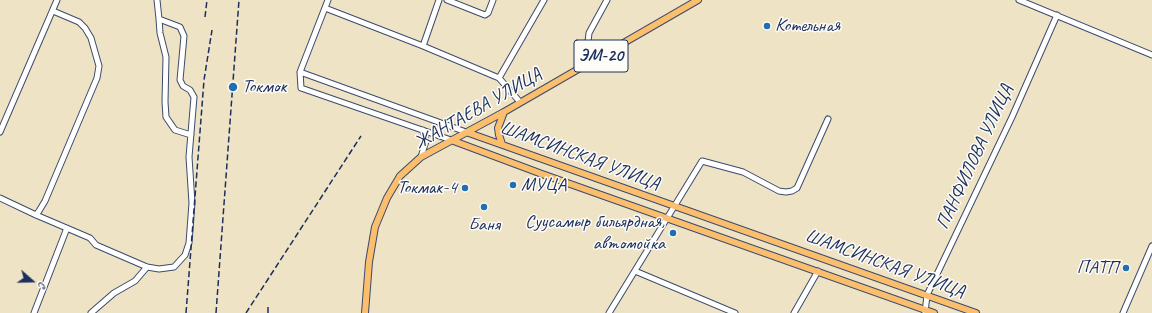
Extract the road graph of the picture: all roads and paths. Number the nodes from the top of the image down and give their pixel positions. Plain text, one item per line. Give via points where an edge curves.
1 (57, 0) edge
2 (157, 0) edge
3 (328, 0) edge
4 (439, 0) edge
5 (446, 0) edge
6 (493, 0) edge
7 (544, 0) edge
8 (607, 0) edge
9 (697, 0) edge
10 (1019, 0) edge
11 (325, 8) junction
12 (53, 11) junction
13 (1057, 15) junction
14 (159, 18) junction
15 (423, 46) junction
16 (1152, 55) edge
17 (596, 59) junction
18 (300, 72) junction
19 (499, 78) junction
20 (520, 102) junction
21 (504, 112) junction
22 (828, 119) dead end
23 (423, 130) junction
24 (0, 132) edge
25 (466, 132) junction
26 (191, 135) junction
27 (451, 140) junction
28 (502, 144) junction
29 (421, 157) junction
30 (0, 198) edge
31 (674, 206) junction
32 (36, 215) junction
33 (667, 218) junction
34 (67, 228) junction
35 (1152, 246) edge
36 (146, 268) junction
37 (635, 271) junction
38 (818, 271) junction
39 (927, 295) junction
40 (925, 312) edge
41 (34, 313) edge
42 (91, 313) edge
43 (366, 313) edge
44 (609, 313) edge
45 (736, 313) edge
46 (794, 313) edge
47 (934, 313) edge
48 (976, 313) edge
49 (1123, 313) edge

1 - 12 street
2 - 14 street
3 - 11 street
4 - 15 street
5 - 6 street via 485,15
7 - 19 street
8 - 17 street via 589,33 589,50
9 - 17 main road, ЖАНТАЕВА УЛИЦА / ЭМ-20
10 - 13 street
11 - 15 street
11 - 18 street
12 - 24 street
12 - 32 street via 79,22 85,28 92,38 99,66 97,78 45,201
13 - 16 street
13 - 39 street, ПАНФИЛОВА УЛИЦА via 1012,117
14 - 26 street via 166,57 166,117 175,130
14 - 26 street via 180,27 184,36 180,80 194,97
15 - 19 street
17 - 20 main road, ЖАНТАЕВА УЛИЦА / ЭМ-20
18 - 23 street, ШАМСИНСКАЯ УЛИЦА via 301,88
18 - 25 street, ШАМСИНСКАЯ УЛИЦА
19 - 20 street
20 - 21 main road, ЖАНТАЕВА УЛИЦА / ЭМ-20
21 - 25 main road, ЖАНТАЕВА УЛИЦА / ЭМ-20
21 - 28 main road via 498,128
22 - 31 street via 797,188 792,191 779,191 743,172 702,161
23 - 27 street, ШАМСИНСКАЯ УЛИЦА
23 - 29 street via 426,141
25 - 27 main road, ЖАНТАЕВА УЛИЦА / ЭМ-20
25 - 28 main road, ШАМСИНСКАЯ УЛИЦА
26 - 36 street via 189,157 192,203 189,243 185,255 174,267
27 - 29 main road, ЖАНТАЕВА УЛИЦА / ЭМ-20
27 - 33 main road, ШАМСИНСКАЯ УЛИЦА
28 - 31 main road, ШАМСИНСКАЯ УЛИЦА
29 - 43 main road, ЖАНТАЕВА УЛИЦА / ЭМ-20 via 394,185 375,227
30 - 32 street
31 - 33 street
31 - 39 main road, ШАМСИНСКАЯ УЛИЦА
32 - 34 street
33 - 37 street
33 - 38 main road, ШАМСИНСКАЯ УЛИЦА
34 - 36 street via 90,238 96,245
34 - 41 street
35 - 49 street
36 - 42 street via 135,281 114,293
37 - 44 street
37 - 45 street
38 - 40 main road, ШАМСИНСКАЯ УЛИЦА
38 - 46 street
39 - 40 street, ПАНФИЛОВА УЛИЦА
39 - 48 main road, ШАМСИНСКАЯ УЛИЦА
40 - 47 main road, ШАМСИНСКАЯ УЛИЦА

